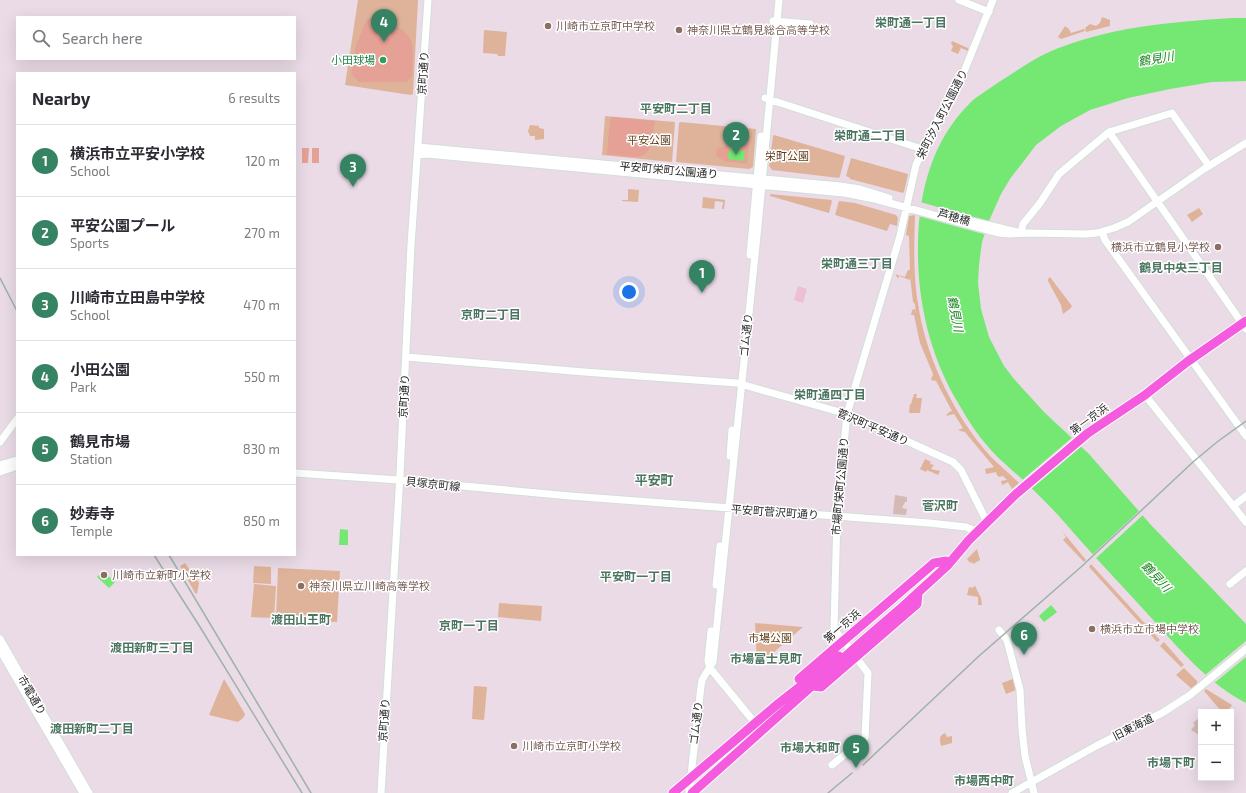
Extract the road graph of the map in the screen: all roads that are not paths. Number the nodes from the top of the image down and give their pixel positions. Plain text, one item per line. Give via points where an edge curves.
1 (428, 0) edge
2 (774, 0) edge
3 (778, 0) edge
4 (959, 0) edge
5 (993, 0) edge
6 (988, 12) junction
7 (774, 21) junction
8 (810, 24) dead end
9 (767, 99) junction
10 (1109, 132) junction
11 (1246, 142) edge
12 (418, 147) junction
13 (922, 149) junction
14 (418, 155) junction
15 (1209, 166) junction
16 (759, 182) junction
17 (1157, 201) junction
18 (907, 205) junction
19 (916, 208) joint
20 (1102, 232) junction
21 (1021, 233) junction
22 (1245, 325) edge
23 (406, 357) junction
24 (1190, 360) junction
25 (739, 384) junction
26 (1145, 395) junction
27 (847, 414) junction
28 (16, 420) edge
29 (1246, 436) edge
30 (0, 442) edge
31 (16, 460) edge
32 (0, 465) edge
33 (16, 466) edge
34 (0, 472) edge
35 (296, 473) edge
36 (399, 480) junction
37 (570, 496) joint
38 (1246, 496) edge
39 (1233, 506) junction
40 (727, 508) junction
41 (837, 516) junction
42 (987, 522) junction
43 (1246, 522) edge
44 (978, 532) junction
45 (959, 551) junction
46 (1246, 572) edge
47 (1230, 584) dead end
48 (999, 630) dead end
49 (0, 639) edge
50 (1246, 649) edge
51 (0, 650) edge
52 (849, 650) junction
53 (710, 668) junction
54 (755, 722) junction
55 (765, 729) junction
56 (832, 765) dead end
57 (690, 779) junction
58 (1031, 783) junction
59 (83, 793) edge
60 (89, 793) edge
61 (380, 793) edge
62 (674, 793) edge
63 (688, 793) edge
64 (692, 793) edge
65 (1012, 793) edge
66 (1034, 793) edge

1 - 12 street, 京町通り
2 - 7 street, ゴム通り
3 - 7 street, ゴム通り
4 - 6 street
5 - 6 street, 栄町汐入町公園通り
6 - 13 street, 栄町汐入町公園通り via 959,84
7 - 8 street
7 - 9 street, ゴム通り
9 - 13 street
9 - 16 street, ゴム通り
10 - 15 street via 1172,113
10 - 17 street
10 - 21 street via 1059,174 1023,224
11 - 15 street, 芦穂橋
12 - 14 street, 京町通り
12 - 16 street, 平安町栄町公園通り
13 - 18 street, 栄町汐入町公園通り
14 - 16 street, 平安町栄町公園通り
14 - 23 street, 京町通り
15 - 17 street, 芦穂橋
16 - 18 street, 平安町栄町公園通り via 860,189
16 - 25 street, ゴム通り
17 - 20 street, 芦穂橋 via 1128,222
17 - 22 street
18 - 19 street, 平安町栄町公園通り
18 - 27 street, 市場町栄町公園通り
19 - 21 street, 芦穂橋 via 1010,234
20 - 21 street, 芦穂橋
20 - 24 street via 1105,240
22 - 24 highway, 第一京浜
23 - 25 street, 菅沢町平安通り
23 - 36 street, 京町通り
24 - 26 highway, 第一京浜
24 - 29 street
25 - 27 street, 菅沢町平安通り
25 - 40 street, ゴム通り
26 - 39 street
26 - 42 highway, 第一京浜 via 1088,433
27 - 41 street, 市場町栄町公園通り
27 - 42 street, 菅沢町平安通り via 958,465
28 - 30 street
31 - 32 street
33 - 34 street
35 - 36 street, 貝塚京町線
36 - 37 street, 貝塚京町線
36 - 61 street, 京町通り
37 - 40 street, 平安町菅沢町通り
38 - 39 street
39 - 43 street
40 - 41 street, 平安町菅沢町通り
40 - 53 street, ゴム通り via 708,661
41 - 44 street, 平安町菅沢町通り via 966,527
41 - 52 street, 市場町栄町公園通り via 833,625 834,631
42 - 44 highway, 第一京浜
44 - 45 highway, 第一京浜
45 - 52 highway, 第一京浜
45 - 52 highway, 第一京浜 via 918,593 917,604
46 - 47 street
48 - 58 street via 1006,640 1020,690 1022,729
49 - 60 street, 市電通り
50 - 58 street, 旧東海道 via 1190,695 1162,713
51 - 59 street, 市電通り
52 - 54 highway, 第一京浜
52 - 55 highway, 第一京浜 via 821,687 813,686
52 - 56 street, 市場町栄町公園通り via 868,673 865,738
53 - 54 street
53 - 57 street, ゴム通り via 701,686
54 - 55 street
54 - 57 highway, 第一京浜
55 - 64 highway, 第一京浜
57 - 62 highway, 第一京浜
57 - 63 street, ゴム通り
58 - 65 street, 旧東海道
58 - 66 street

